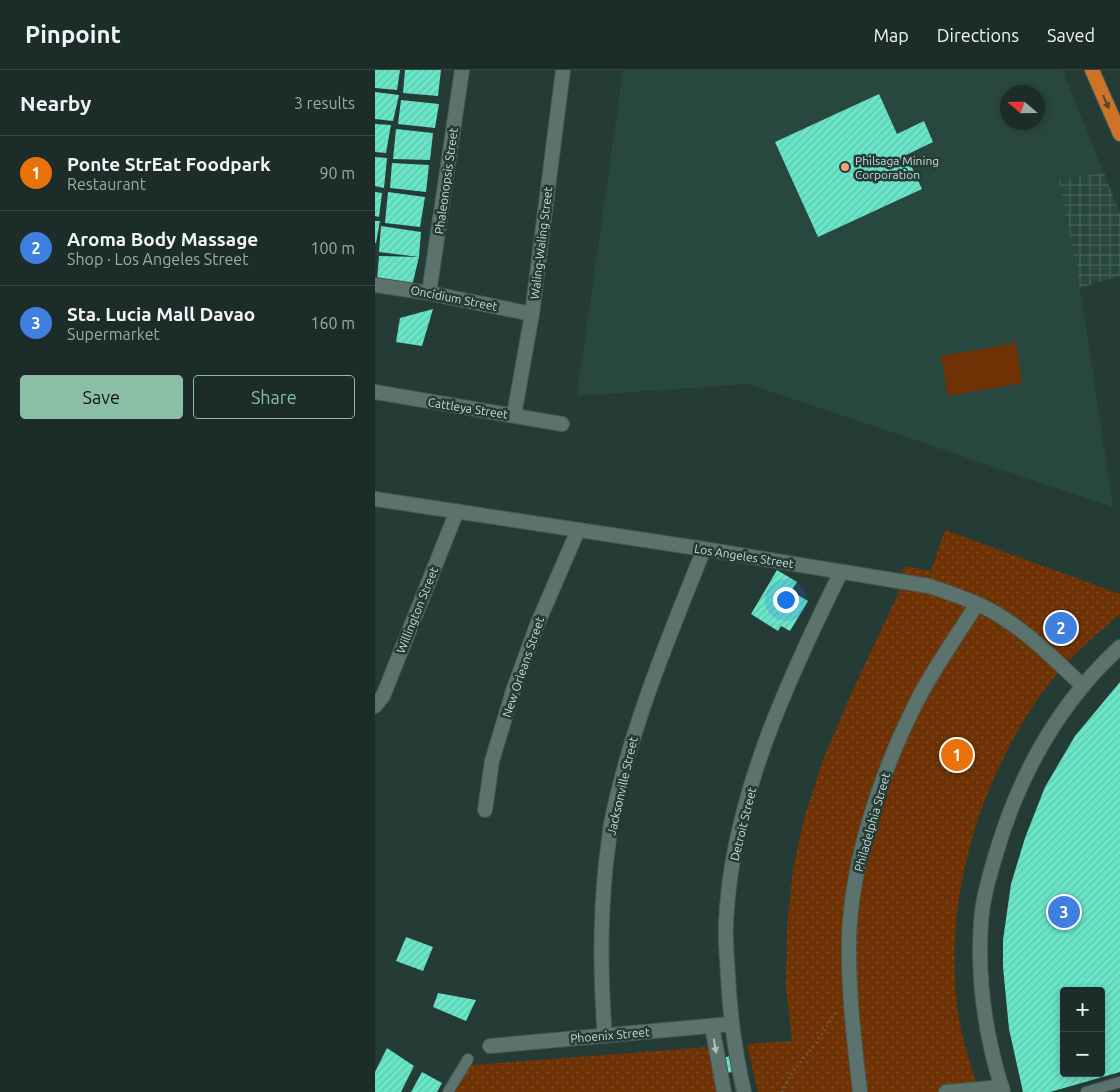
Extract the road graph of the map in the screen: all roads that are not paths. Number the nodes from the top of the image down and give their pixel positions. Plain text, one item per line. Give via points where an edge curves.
1 (462, 70) edge
2 (563, 70) edge
3 (1092, 70) edge
4 (1120, 134) edge
5 (375, 285) edge
6 (429, 293) junction
7 (533, 314) junction
8 (375, 392) edge
9 (514, 415) junction
10 (562, 424) dead end
11 (375, 499) edge
12 (457, 512) junction
13 (578, 530) junction
14 (704, 549) junction
15 (841, 572) junction
16 (977, 604) junction
17 (1120, 647) edge
18 (1083, 686) junction
19 (375, 706) edge
20 (485, 810) dead end
21 (731, 1024) junction
22 (712, 1026) junction
23 (605, 1036) junction
24 (490, 1046) dead end
25 (468, 1059) dead end
26 (1120, 1082) edge
27 (1002, 1089) edge
28 (448, 1092) edge
29 (724, 1092) edge
30 (744, 1092) edge
31 (860, 1092) edge
32 (946, 1092) edge
33 (1086, 1092) edge

1 - 6 street, Phaleonopsis Street
2 - 7 street, Waling-Waling Street
3 -> 4 highway
5 - 6 street, Oncidium Street
6 - 7 street, Oncidium Street
7 - 9 street, Waling-Waling Street
8 - 9 street, Cattleya Street
9 - 10 street, Cattleya Street
11 - 12 street, Los Angeles Street
12 - 13 street, Los Angeles Street
12 - 19 street, Willington Street via 383,696
13 - 14 street, Los Angeles Street
13 - 20 street, New Orleans Street via 513,690 492,761
14 - 15 street, Los Angeles Street
14 - 23 street, Jacksonville Street via 645,700 611,826 600,937
15 - 16 street, Los Angeles Street via 929,586
15 - 21 street, Detroit Street via 811,632 765,743 742,820 725,924
16 - 18 street, Los Angeles Street via 1012,624
16 - 31 street, Philadelphia Street via 912,710 890,760 863,845 849,934 849,974
17 - 18 street
18 - 27 street via 1052,728 1024,776 987,883 979,965 983,1006
21 - 22 street, Phoenix Street
21 - 30 street, Detroit Street
22 - 23 street, Phoenix Street
22 -> 29 street
23 - 24 street, Phoenix Street
25 - 28 lane
26 - 33 lane
27 - 32 street

